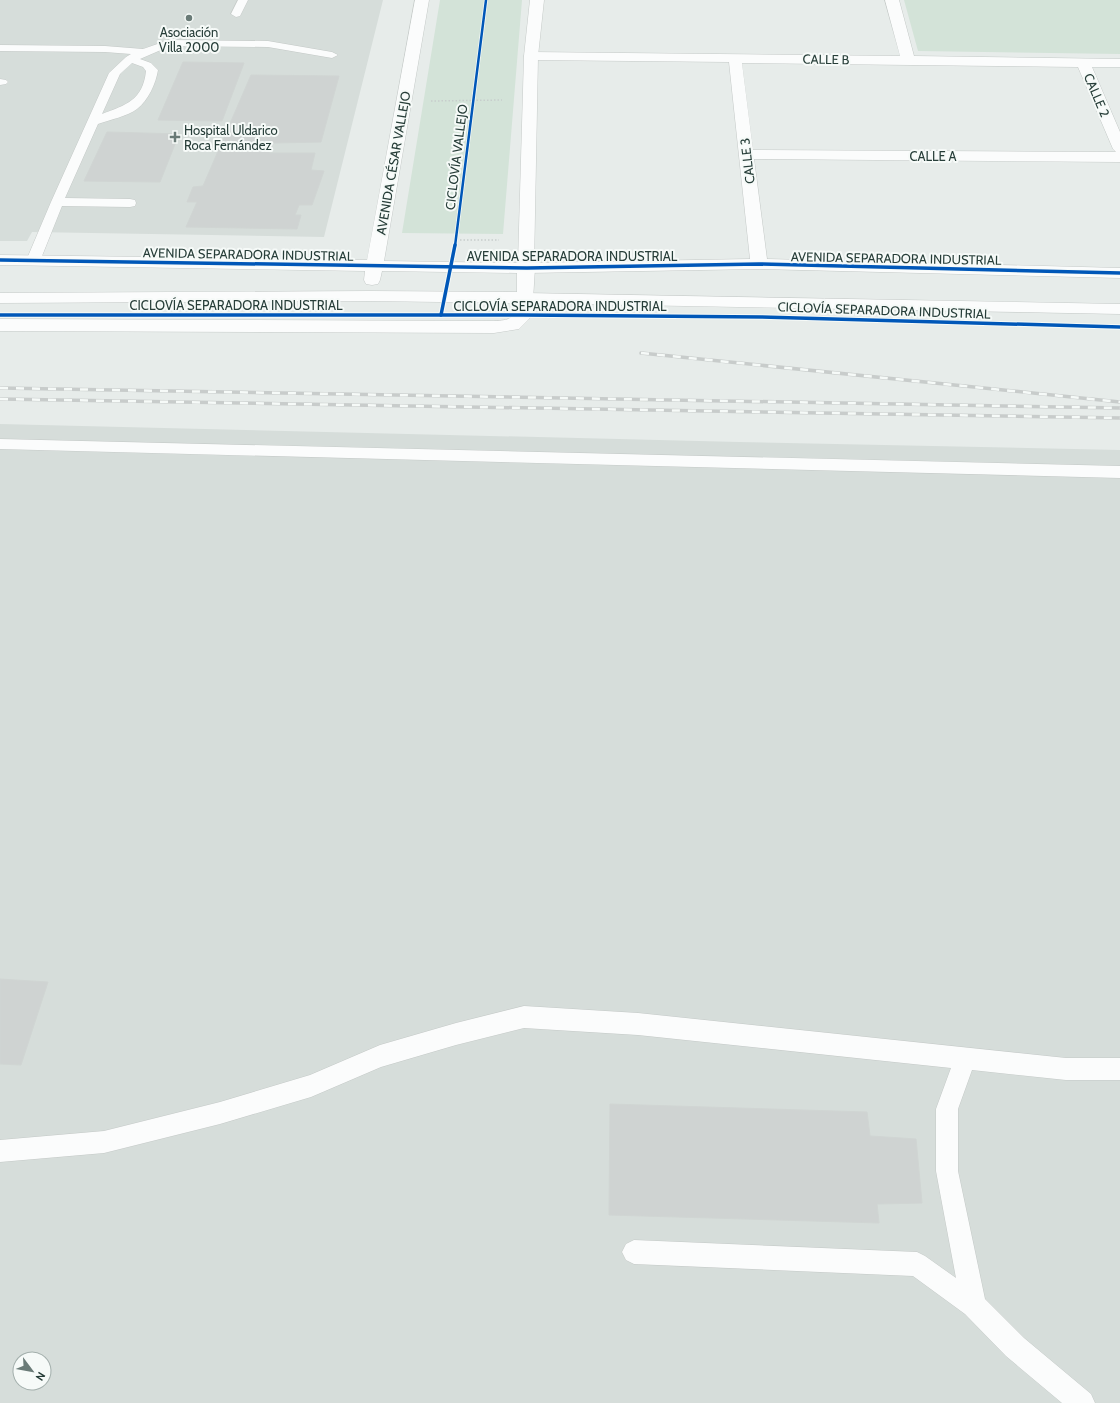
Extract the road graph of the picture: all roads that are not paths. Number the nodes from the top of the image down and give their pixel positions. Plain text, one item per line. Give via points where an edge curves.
1 (243, 0) edge
2 (422, 0) edge
3 (537, 0) edge
4 (892, 0) edge
5 (236, 14) dead end
6 (0, 48) edge
7 (144, 52) junction
8 (332, 55) dead end
9 (531, 56) junction
10 (735, 58) junction
11 (130, 59) junction
12 (908, 60) junction
13 (1083, 62) junction
14 (1120, 63) edge
15 (93, 122) junction
16 (1120, 149) edge
17 (746, 154) junction
18 (1120, 157) edge
19 (56, 202) junction
20 (130, 203) dead end
21 (0, 260) edge
22 (33, 261) junction
23 (759, 264) junction
24 (374, 266) junction
25 (527, 268) junction
26 (1120, 273) edge
27 (370, 296) junction
28 (0, 298) edge
29 (525, 298) junction
30 (1120, 309) edge
31 (0, 325) edge
32 (362, 326) junction
33 (0, 444) edge
34 (1120, 472) edge
35 (965, 1059) junction
36 (1120, 1069) edge
37 (0, 1151) edge
38 (634, 1252) dead end
39 (974, 1305) junction
40 (1082, 1403) edge

1 - 5 lane
2 - 24 street, AVENIDA CÉSAR VALLEJO
3 - 9 street
4 - 12 street
6 - 7 lane
7 - 8 lane via 169,43 268,44
7 - 11 lane
9 - 10 street, CALLE B
9 - 25 street
10 - 12 street, CALLE B
10 - 17 street, CALLE 3
11 - 15 lane via 115,73
11 - 15 lane via 147,65 152,70 152,77 137,102 123,111
12 - 13 street, CALLE B
13 - 14 street, CALLE B
13 - 16 street, CALLE 2
15 - 19 lane
17 - 18 street, CALLE A
17 - 23 street, CALLE 3
19 - 20 lane
19 - 22 lane
21 - 22 street, AVENIDA SEPARADORA INDUSTRIAL
22 - 24 street, AVENIDA SEPARADORA INDUSTRIAL
23 - 25 street, AVENIDA SEPARADORA INDUSTRIAL
23 - 26 street, AVENIDA SEPARADORA INDUSTRIAL
24 - 25 street, AVENIDA SEPARADORA INDUSTRIAL
24 - 27 street, AVENIDA CÉSAR VALLEJO
25 - 29 street
27 - 28 street
27 - 29 street
27 - 32 street, AVENIDA CÉSAR VALLEJO
29 - 30 street
29 - 32 street via 523,315 513,325
31 - 32 street
33 - 34 lane
35 - 36 lane via 1066,1069
35 - 37 lane via 638,1024 524,1018 380,1056 311,1086 220,1113 104,1142
35 - 39 lane via 947,1109 947,1172
38 - 39 lane via 917,1264
39 - 40 lane via 1015,1347

